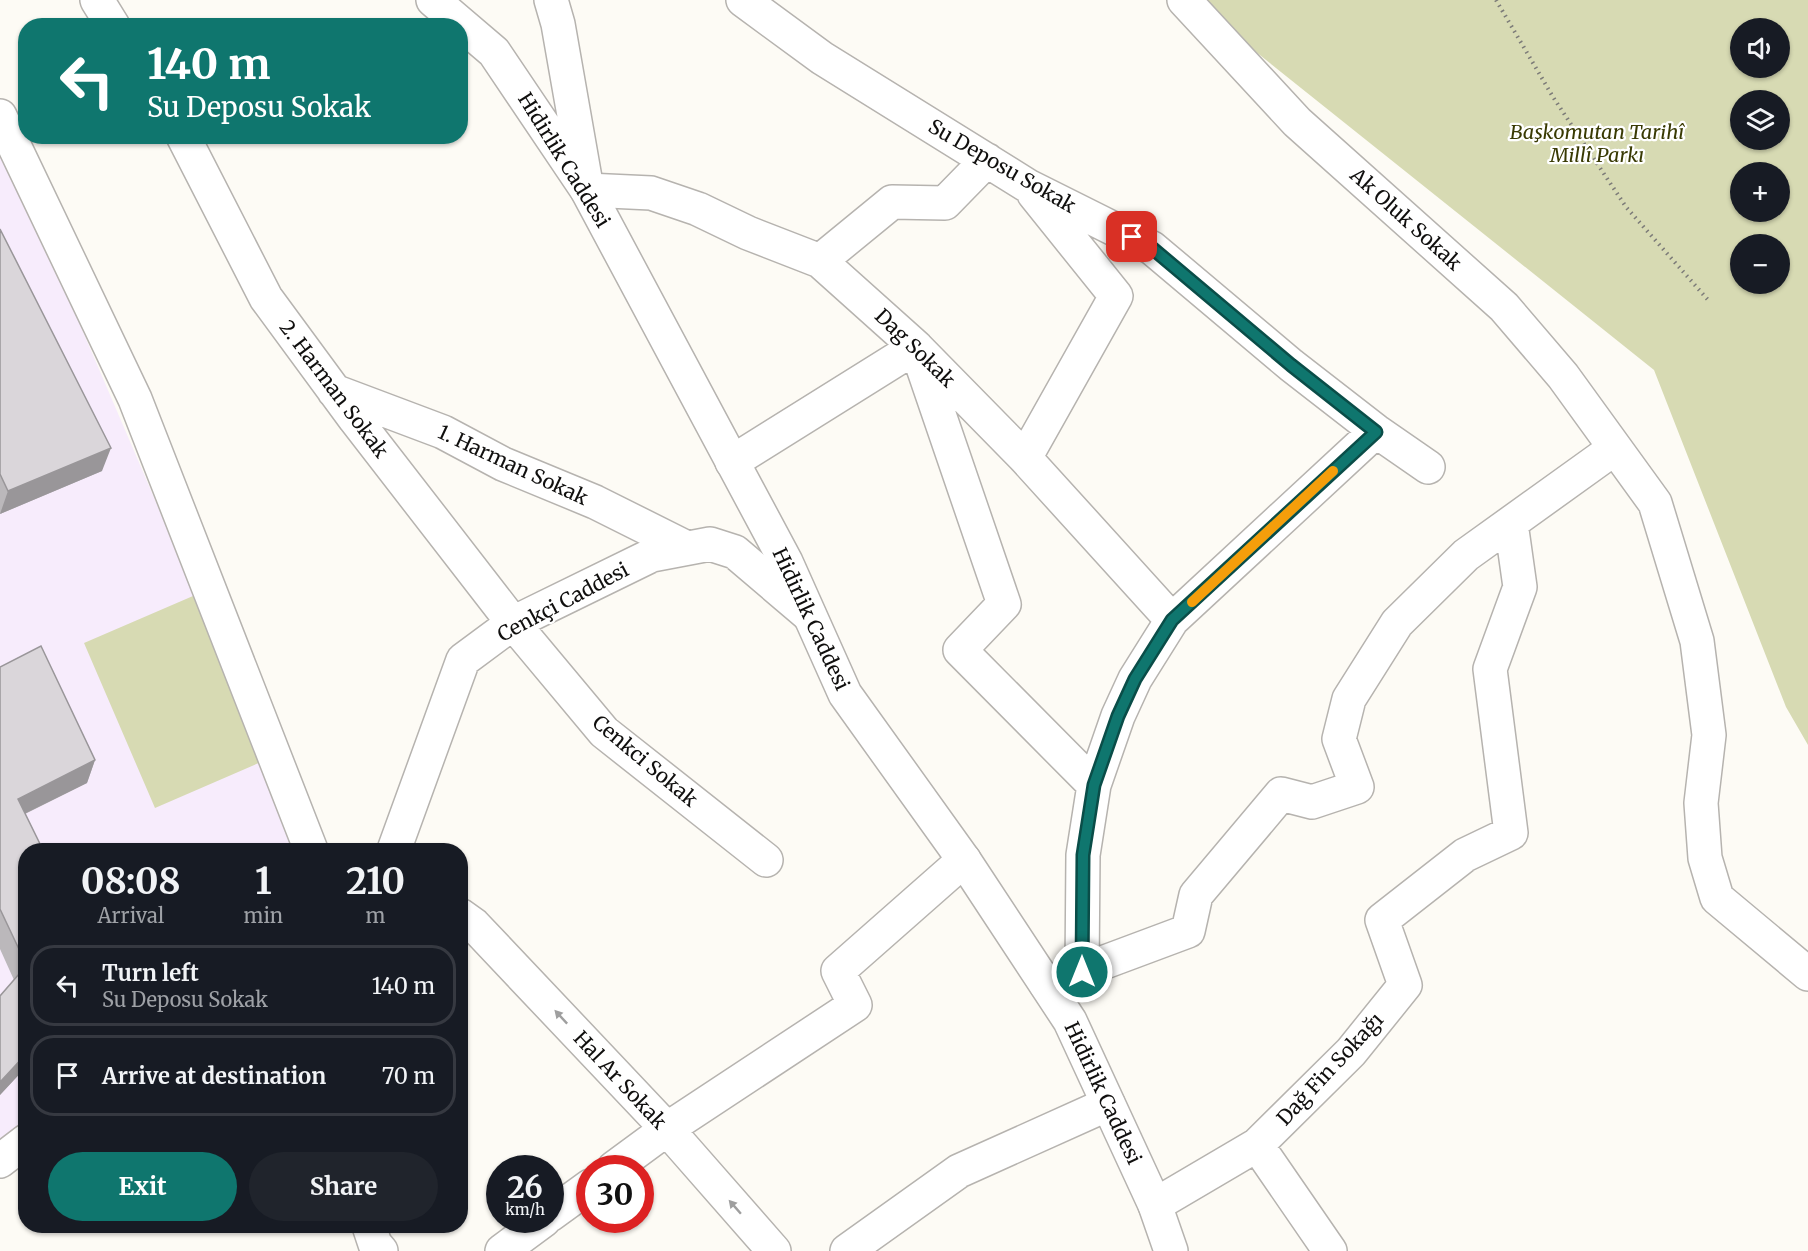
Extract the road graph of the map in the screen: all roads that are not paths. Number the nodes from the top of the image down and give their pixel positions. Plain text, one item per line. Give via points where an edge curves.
1 (97, 0) edge
2 (434, 0) edge
3 (551, 0) edge
4 (743, 0) edge
5 (1184, 0) edge
6 (108, 18) edge
7 (455, 18) edge
8 (468, 29) edge
9 (0, 116) edge
10 (187, 144) edge
11 (987, 160) junction
12 (1028, 186) junction
13 (587, 190) junction
14 (820, 261) junction
15 (916, 347) junction
16 (334, 391) junction
17 (1376, 432) junction
18 (1615, 448) junction
19 (1025, 458) junction
20 (732, 462) junction
21 (1428, 467) dead end
22 (1511, 523) junction
23 (687, 548) junction
24 (809, 615) junction
25 (1172, 620) junction
26 (513, 623) junction
27 (1094, 785) junction
28 (308, 843) edge
29 (397, 843) edge
30 (766, 860) dead end
31 (964, 860) junction
32 (468, 921) edge
33 (1082, 972) junction
34 (1808, 974) edge
35 (1046, 984) junction
36 (1108, 1104) junction
37 (667, 1129) junction
38 (1257, 1145) junction
39 (18, 1147) edge
40 (632, 1155) edge
41 (0, 1161) edge
42 (1155, 1205) junction
43 (371, 1233) edge
44 (526, 1233) edge
45 (381, 1251) edge
46 (502, 1251) edge
47 (774, 1251) edge
48 (847, 1251) edge
49 (1171, 1251) edge
50 (1330, 1251) edge

1 - 6 street
2 - 7 street, Hidirlik Caddesi
3 - 13 street
4 - 11 street, Su Deposu Sokak via 822,58
5 - 18 street, Ak Oluk Sokak via 1298,122 1504,307 1563,376
8 - 13 street, Hidirlik Caddesi via 494,52
9 - 28 street via 135,399
10 - 16 street, 2. Harman Sokak via 266,298
11 - 12 street, Su Deposu Sokak
11 - 14 street via 945,203 892,202
12 - 17 street, Su Deposu Sokak via 1152,248
12 - 19 street via 1116,296
13 - 14 street, Dag Sokak via 651,193
13 - 20 street, Hidirlik Caddesi
14 - 15 street, Dag Sokak
15 - 19 street, Dag Sokak
15 - 20 street
15 - 27 street via 1004,604 960,650
16 - 23 street, 1. Harman Sokak via 443,432 503,464 595,502
16 - 26 street, 2. Harman Sokak
17 - 21 street, Su Deposu Sokak
17 - 25 street
18 - 22 street
18 - 34 street, Ak Oluk Sokak via 1655,503 1697,641 1709,735 1701,814 1705,858 1717,898
19 - 25 street, Dag Sokak
20 - 24 street, Hidirlik Caddesi via 786,562
22 - 33 street via 1467,555 1397,623 1349,699 1339,739 1357,787 1312,802 1281,794 1196,895 1188,931
22 - 38 street, Dağ Fin Sokağı via 1520,587 1490,669 1511,833 1465,855 1382,920 1405,986 1351,1052
23 - 24 street, Cenkçi Caddesi via 710,544 735,552
23 - 26 street, Cenkçi Caddesi via 652,555
24 - 31 street, Hidirlik Caddesi via 845,694
25 - 27 street via 1135,679
26 - 29 street, Cenkçi Caddesi via 462,660
26 - 30 street, Cenkci Sokak via 604,732
27 - 33 street via 1083,855
31 - 35 street, Hidirlik Caddesi
31 - 37 street via 838,972 855,1005
37 -> 32 street, Hal Ar Sokak
33 - 35 street
35 - 36 street, Hidirlik Caddesi via 1070,1021
36 - 42 street, Hidirlik Caddesi
36 - 48 street via 958,1171
37 - 40 street
47 -> 37 street, Hal Ar Sokak
38 - 42 street, Dağ Fin Sokağı
38 - 50 street
39 - 41 street
42 - 49 street, Hidirlik Caddesi
43 - 45 street
44 - 46 street

